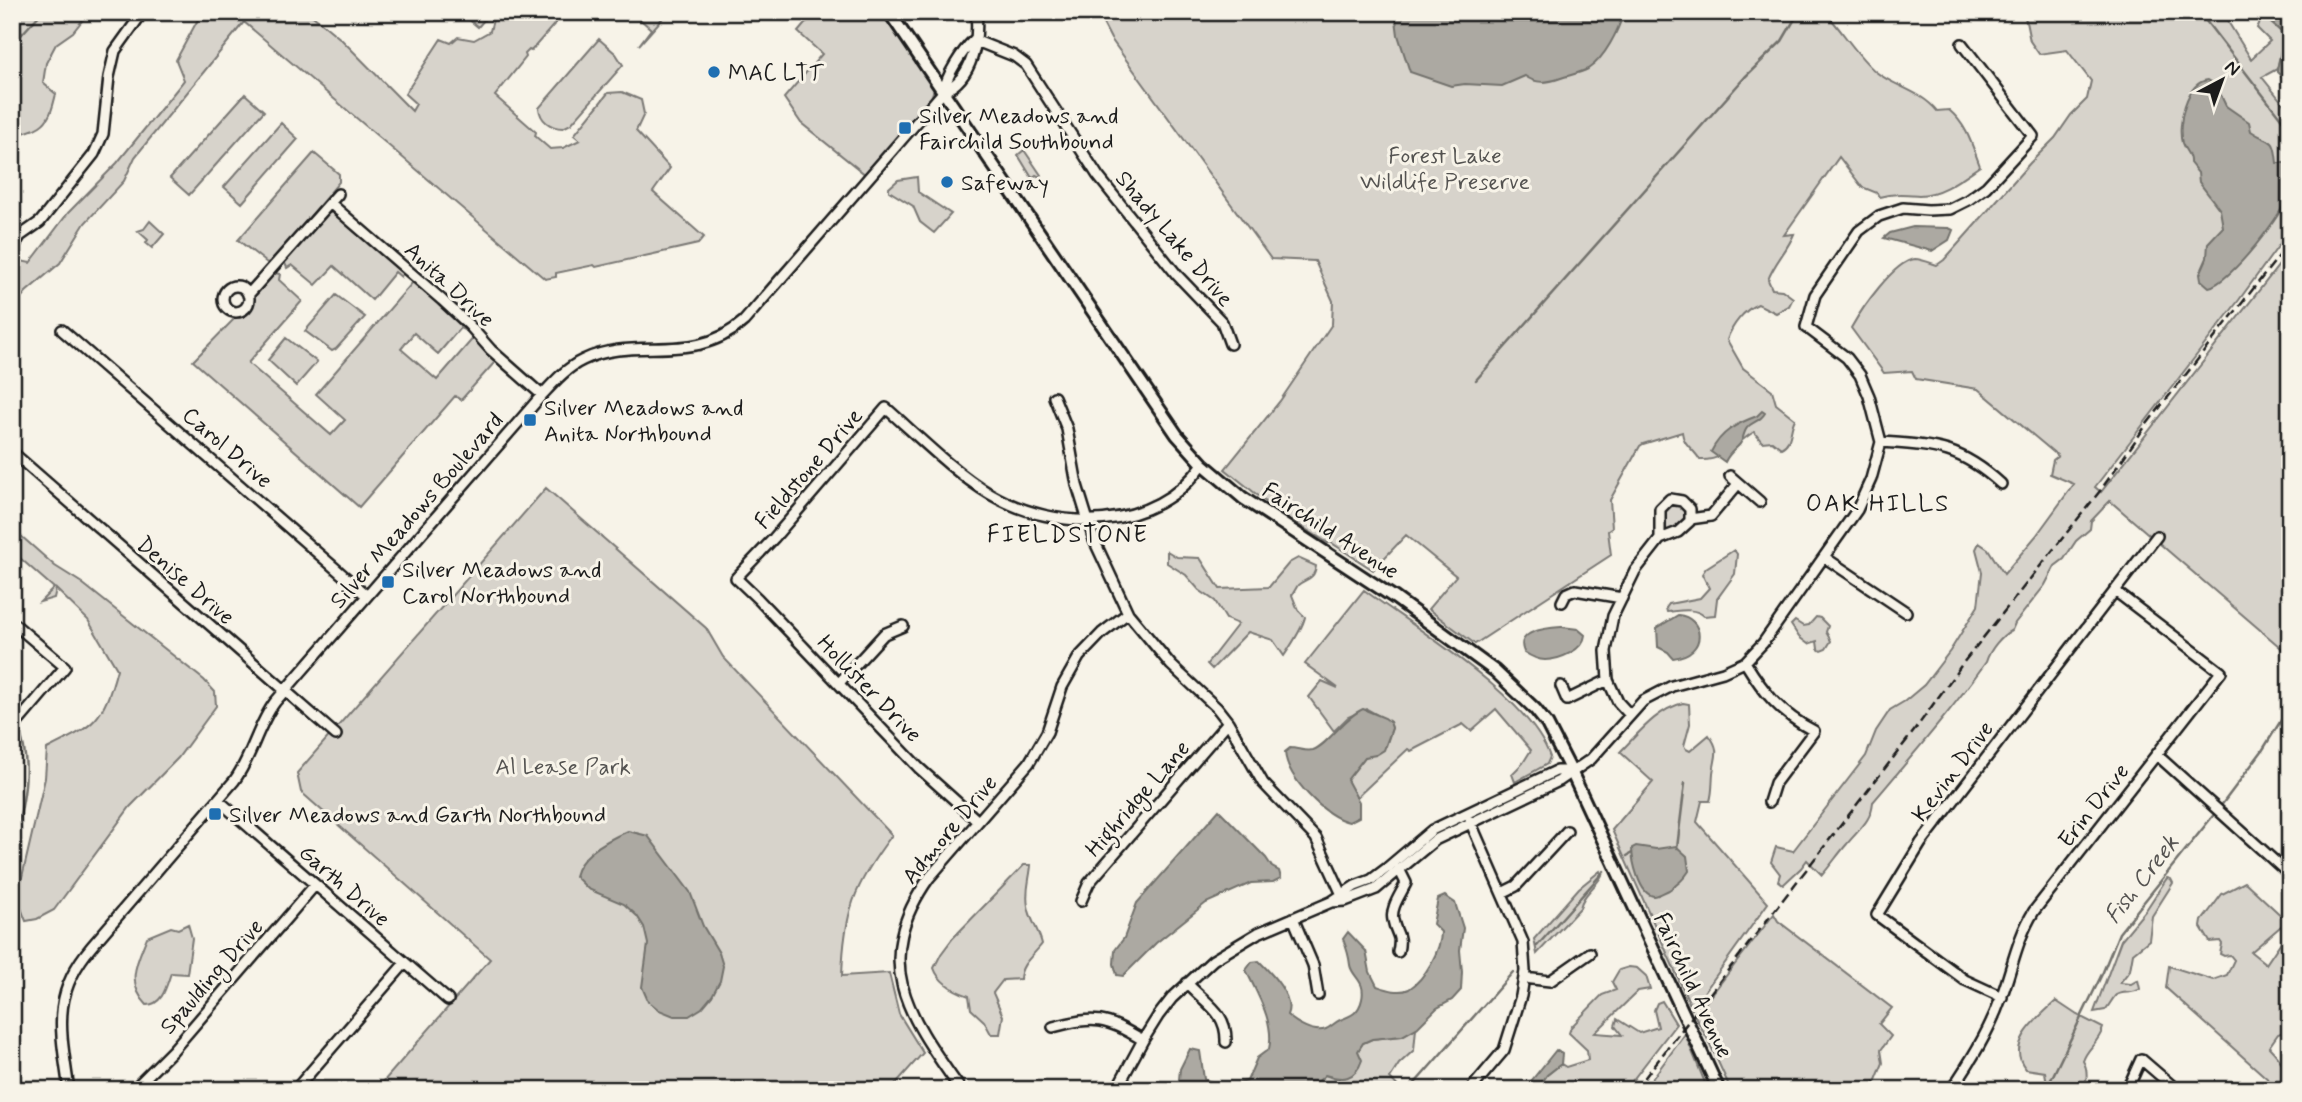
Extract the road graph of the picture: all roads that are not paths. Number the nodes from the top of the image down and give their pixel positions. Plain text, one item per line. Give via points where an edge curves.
1 (143, 12) edge
2 (890, 12) edge
3 (976, 12) edge
4 (974, 40) junction
5 (1962, 44) dead end
6 (944, 91) junction
7 (338, 194) dead end
8 (330, 203) junction
9 (15, 245) dead end
10 (248, 295) dead end
11 (62, 330) dead end
12 (1230, 344) dead end
13 (542, 396) junction
14 (1054, 397) dead end
15 (1881, 442) junction
16 (12, 452) edge
17 (1203, 464) junction
18 (1730, 477) dead end
19 (1738, 484) junction
20 (2001, 484) dead end
21 (1760, 502) dead end
22 (1690, 519) junction
23 (1087, 520) junction
24 (2157, 536) dead end
25 (1660, 538) junction
26 (1824, 556) junction
27 (736, 578) joint
28 (2115, 591) junction
29 (367, 596) junction
30 (1622, 598) junction
31 (1562, 602) dead end
32 (1906, 612) dead end
33 (1128, 613) junction
34 (12, 622) edge
35 (903, 625) dead end
36 (1745, 662) junction
37 (1608, 680) junction
38 (839, 683) junction
39 (1561, 686) dead end
40 (285, 691) junction
41 (1629, 714) junction
42 (1228, 722) junction
43 (12, 729) edge
44 (336, 735) dead end
45 (2157, 755) junction
46 (1571, 771) junction
47 (218, 800) junction
48 (1769, 802) dead end
49 (1466, 813) junction
50 (978, 821) junction
51 (1471, 823) junction
52 (1567, 831) dead end
53 (1399, 870) junction
54 (2290, 875) edge
55 (316, 885) junction
56 (1502, 894) junction
57 (1343, 898) junction
58 (1081, 901) dead end
59 (1293, 918) junction
60 (1398, 953) dead end
61 (1590, 953) dead end
62 (405, 963) junction
63 (1524, 978) junction
64 (1187, 983) junction
65 (1318, 995) dead end
66 (2002, 997) junction
67 (448, 1000) dead end
68 (1053, 1027) dead end
69 (1143, 1040) junction
70 (1226, 1042) dead end
71 (1471, 1089) edge
72 (69, 1090) edge
73 (133, 1090) edge
74 (295, 1090) edge
75 (961, 1090) edge
76 (1116, 1090) edge
77 (1719, 1090) edge
78 (1951, 1090) edge
79 (2127, 1090) edge
80 (2177, 1090) edge

1 - 9 street via 115,51 103,134 94,154 40,222
2 - 6 main road, Fairchild Avenue
3 - 4 street
4 - 6 street, Silver Meadows Boulevard via 946,78
4 - 12 street, Shady Lake Drive via 1026,65 1098,176 1177,275 1222,322
5 - 15 street via 2033,136 1968,200 1950,209 1903,208 1879,216 1859,232 1815,295 1806,327 1847,358 1860,375
6 - 13 street, Silver Meadows Boulevard via 737,327 706,344 592,356 567,369
6 - 17 main road, Fairchild Avenue via 1177,435
7 - 8 street
8 - 10 street
8 - 13 street, Anita Drive via 442,300
11 - 29 street, Carol Drive
13 - 29 street, Silver Meadows Boulevard
14 - 23 street via 1067,429
15 - 20 street via 1934,446 1974,461
15 - 26 street via 1857,510
16 - 40 street, Denise Drive
17 - 23 street, Fieldstone Drive via 1183,486 1147,510
17 - 46 main road, Fairchild Avenue via 1260,510 1395,598 1495,671 1547,724
18 - 19 street
19 - 21 street
19 - 22 street via 1711,516
22 - 25 street via 1678,533
22 - 25 street via 1687,504 1670,499 1660,509
23 - 27 street, Fieldstone Drive via 1053,517 992,495 886,408
23 - 33 street
24 - 28 street, Kevin Drive
25 - 30 street
26 - 32 street
26 - 36 street
27 - 38 street, Hollister Drive
28 - 45 street, Erin Drive via 2221,672
28 - 66 street, Kevin Drive via 1915,851 1877,915 1965,980
29 - 40 street, Silver Meadows Boulevard
30 - 31 street via 1574,590
30 - 37 street via 1606,651
33 - 42 street
33 - 50 street, Admore Drive via 1079,657 1038,750
34 - 43 street via 65,667
35 - 38 street via 884,634
36 - 41 street via 1672,686
36 - 48 street via 1763,692 1814,731 1775,783
37 - 39 street via 1567,699
37 - 41 street
38 - 50 street, Hollister Drive via 919,768
40 - 44 street, Denise Drive
40 - 47 street, Silver Meadows Boulevard via 264,717 242,770
41 - 46 street via 1596,754
42 - 57 street via 1263,783 1316,838
42 - 58 street, Highridge Lane via 1089,883
45 - 54 street
45 - 66 street, Erin Drive via 2034,911
46 - 49 street via 1556,771
46 - 51 street
46 - 77 main road, Fairchild Avenue
47 - 55 street, Garth Drive
47 - 72 street, Silver Meadows Boulevard via 73,971 61,1012
49 - 51 street
49 - 57 street via 1432,830
50 - 75 street, Admore Drive via 916,896 906,916 899,961 903,993 913,1018
51 - 53 street via 1435,840
51 - 56 street
52 - 56 street via 1516,886
53 - 57 street via 1376,889
53 - 60 street via 1406,883 1393,909 1401,938
55 - 62 street, Garth Drive
55 - 73 street, Spaulding Drive
56 - 63 street via 1523,942
57 - 59 street
59 - 64 street via 1234,945
59 - 65 street via 1313,965
61 - 63 street via 1550,981
62 - 67 street, Garth Drive
62 - 74 street
63 - 71 street via 1504,1050
64 - 69 street
64 - 70 street via 1221,1016
66 - 78 street, Erin Drive via 1980,1046
68 - 69 street via 1098,1019
69 - 76 street
79 - 80 street via 2141,1059

